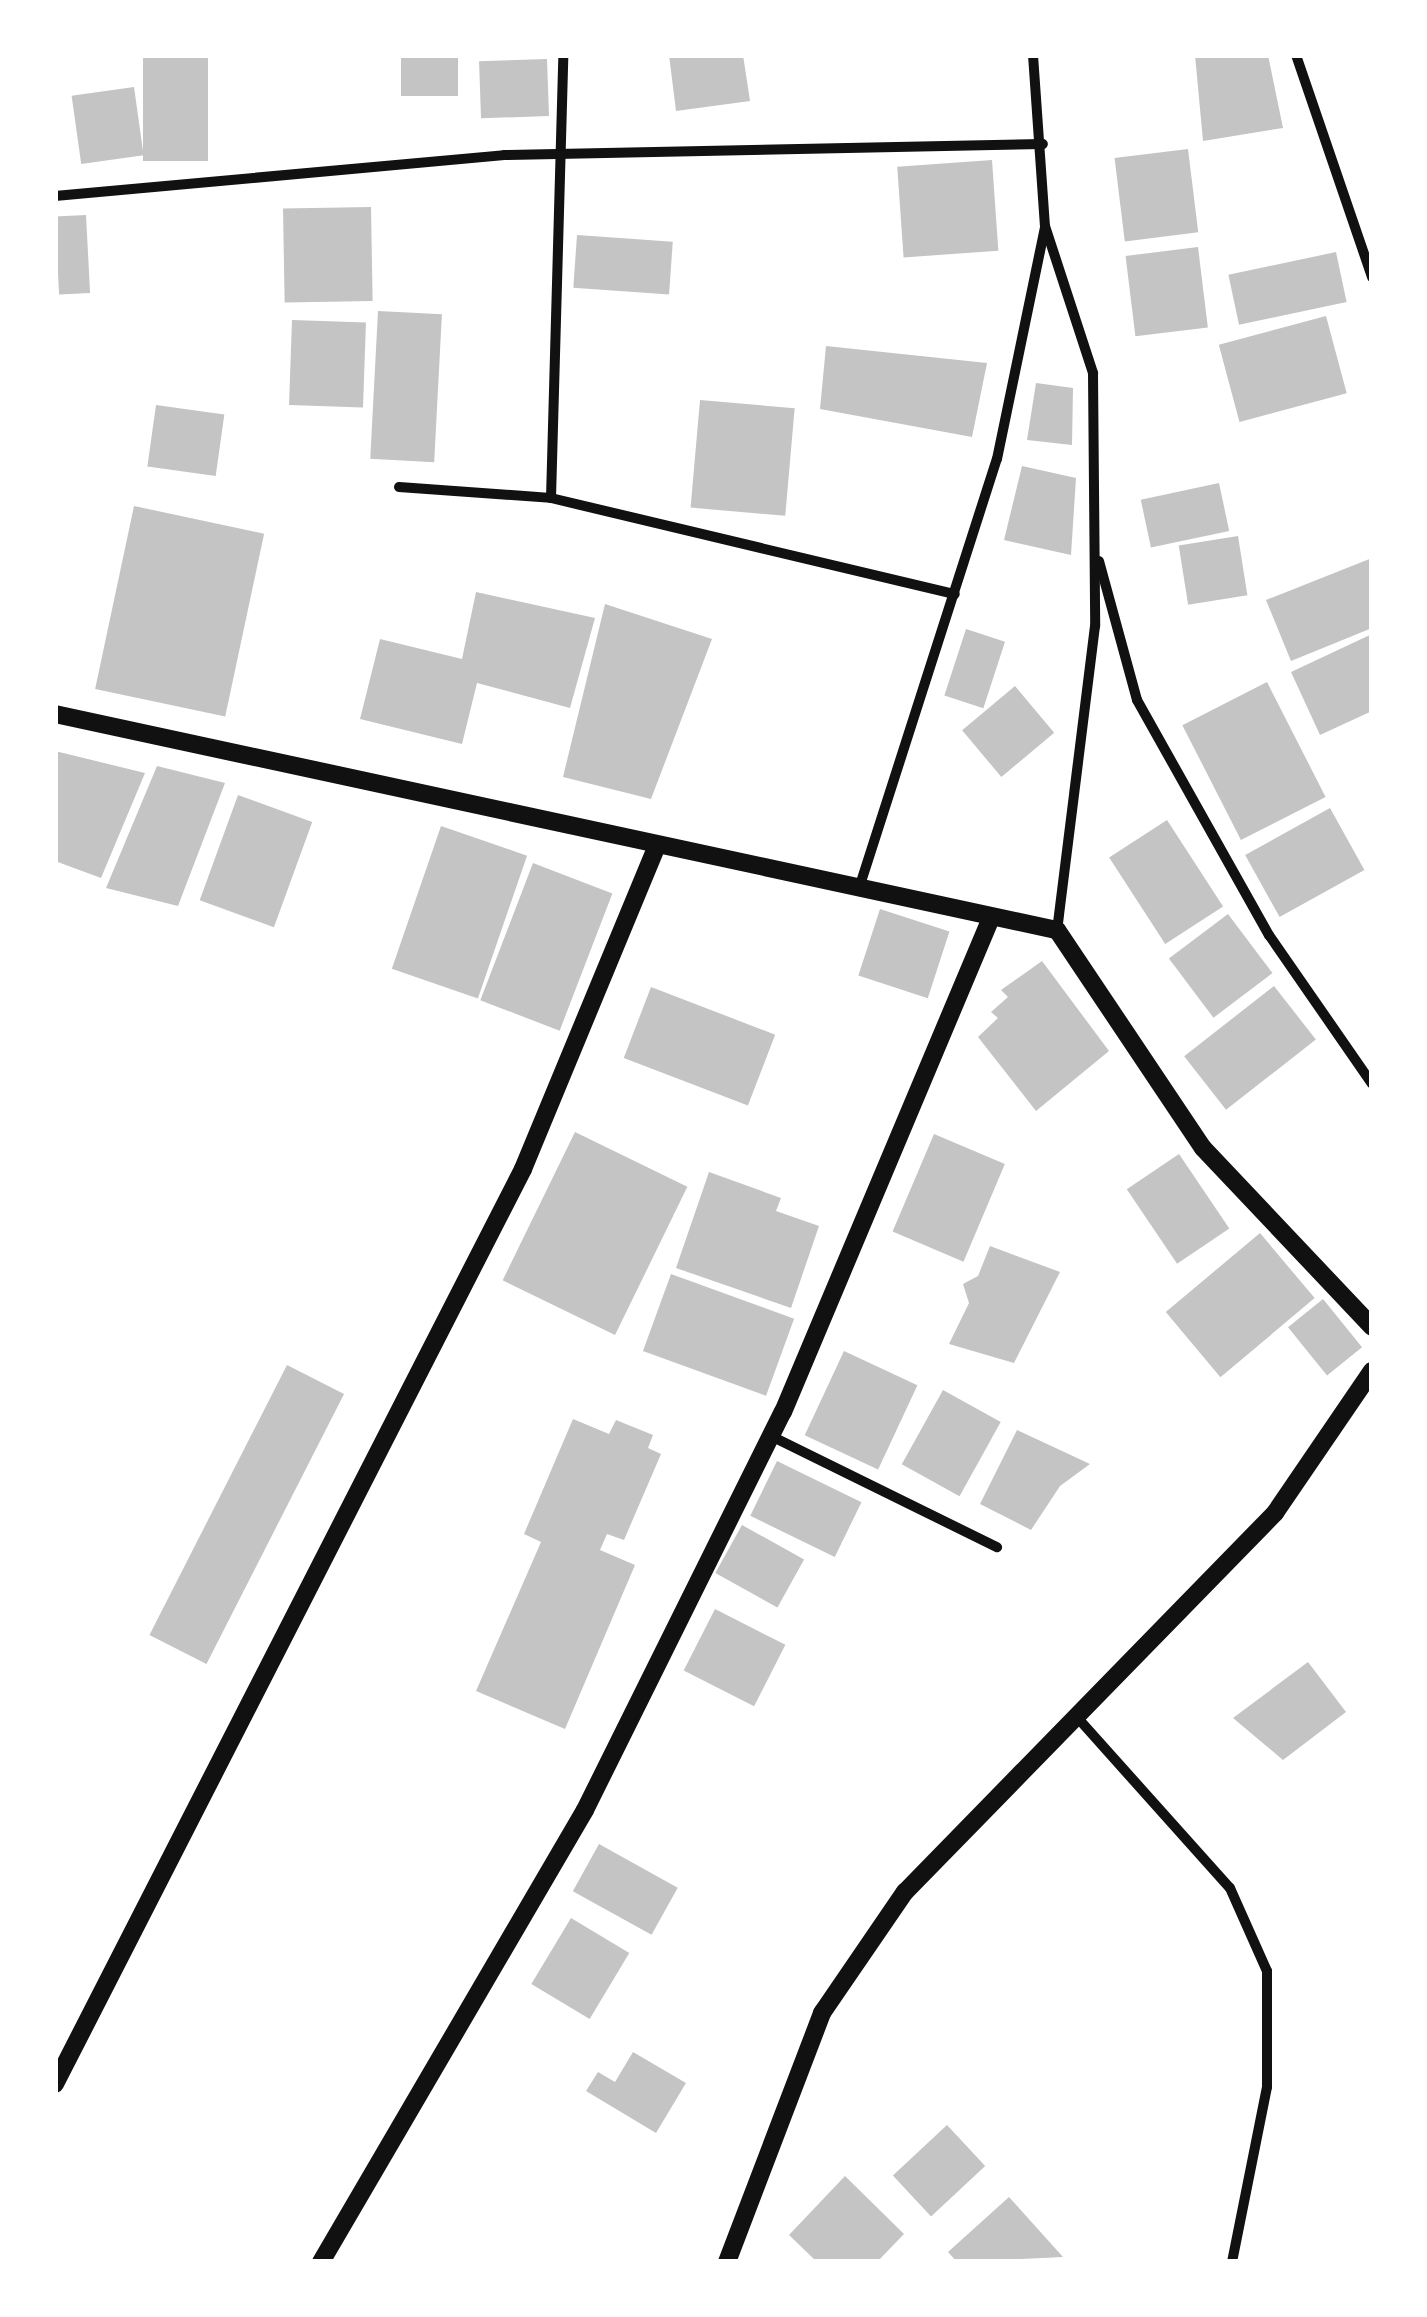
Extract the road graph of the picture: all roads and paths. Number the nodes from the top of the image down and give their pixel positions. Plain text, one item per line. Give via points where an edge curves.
1 (563, 55) edge
2 (1033, 55) edge
3 (1296, 55) edge
4 (1042, 144) junction
5 (562, 156) junction
6 (55, 196) edge
7 (1045, 226) junction
8 (1372, 277) edge
9 (399, 487) dead end
10 (551, 498) junction
11 (1094, 546) junction
12 (955, 594) junction
13 (55, 714) edge
14 (657, 845) junction
15 (861, 882) junction
16 (992, 918) junction
17 (1057, 930) junction
18 (1372, 1084) edge
19 (1372, 1327) edge
20 (1372, 1371) edge
21 (771, 1436) junction
22 (997, 1546) dead end
23 (1075, 1715) junction
24 (55, 2084) edge
25 (321, 2262) edge
26 (727, 2262) edge
27 (1232, 2262) edge

1 - 5 street
2 - 4 street
3 - 8 street
4 - 5 street
4 - 7 street
5 - 6 street
5 - 10 street
7 - 11 street via 1094,373
7 - 12 street via 997,459
9 - 10 street
10 - 12 street
11 - 17 street via 1095,626
11 - 18 street via 1137,700 1269,935
12 - 15 street
13 - 14 street
14 - 15 street
14 - 24 street via 523,1168
15 - 16 street
16 - 17 street
16 - 21 street
17 - 19 street via 1203,1148
20 - 23 street via 1275,1512
21 - 22 street
21 - 25 street via 585,1810
23 - 26 street via 905,1892 822,2013
23 - 27 street via 1230,1888 1267,1971 1267,2087

